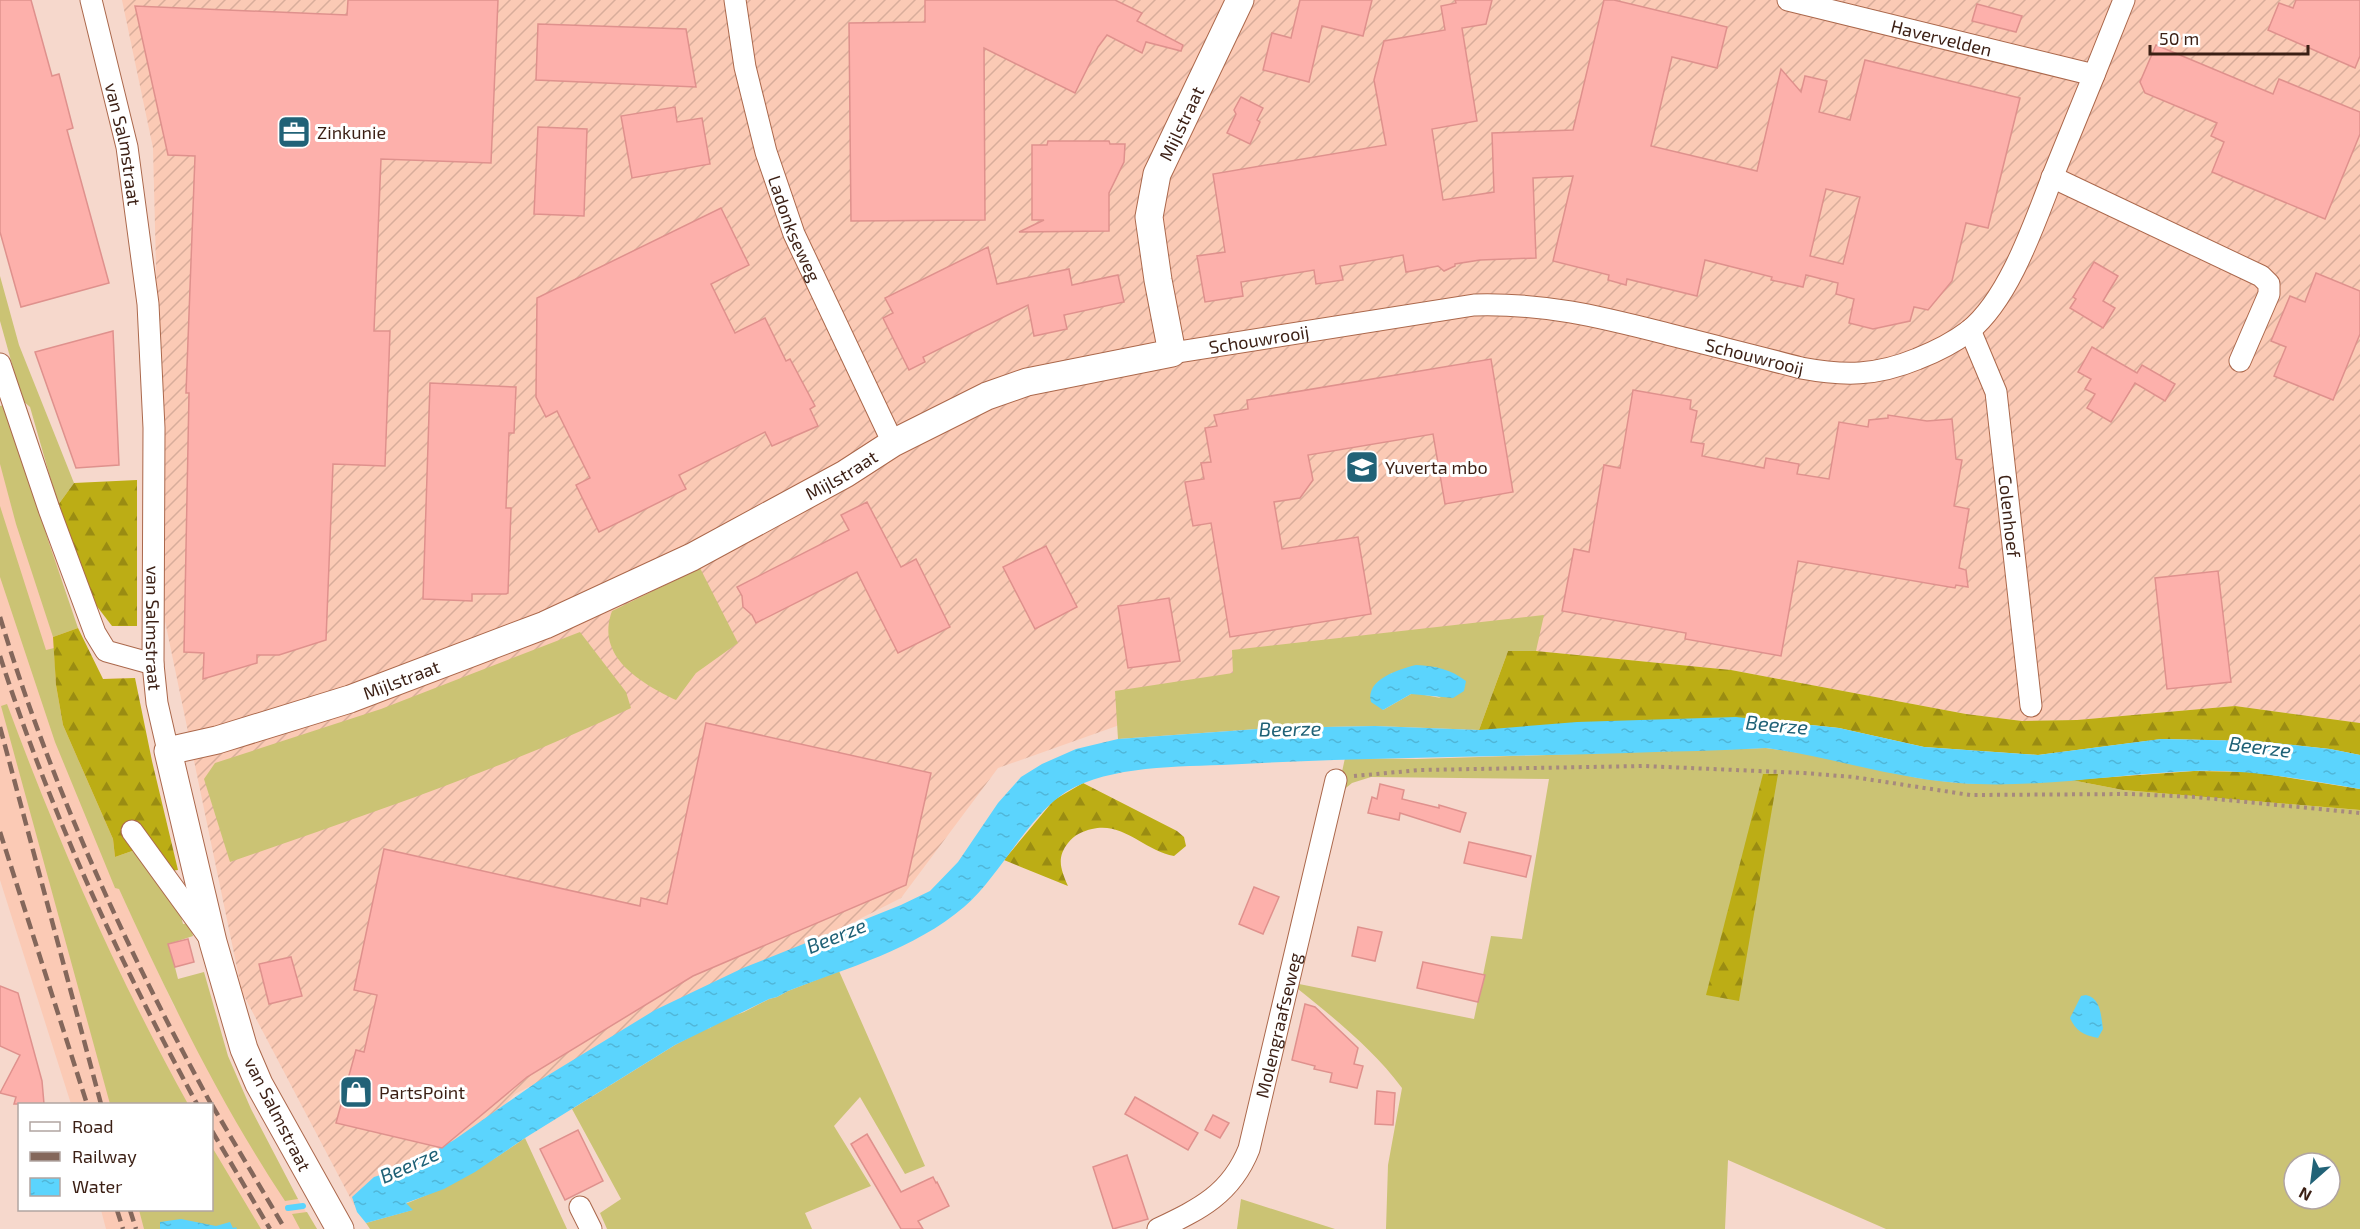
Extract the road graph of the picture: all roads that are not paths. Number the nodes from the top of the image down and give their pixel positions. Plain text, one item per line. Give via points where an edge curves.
1 (91, 0) edge
2 (735, 0) edge
3 (1240, 0) edge
4 (1788, 0) edge
5 (2124, 0) edge
6 (2094, 75) junction
7 (2052, 177) junction
8 (1970, 330) junction
9 (1172, 353) junction
10 (2240, 361) dead end
11 (0, 364) edge
12 (893, 443) junction
13 (153, 664) junction
14 (2031, 706) dead end
15 (168, 751) junction
16 (1336, 780) road end
17 (132, 831) dead end
18 (213, 942) junction
19 (580, 1207) dead end
20 (340, 1229) edge
21 (591, 1229) edge
22 (1158, 1229) edge

1 - 13 street, van Salmstraat via 127,147 148,304 154,428
2 - 12 street, Ladonkseweg via 750,89 794,234
3 - 9 main road, Mijlstraat via 1157,174 1149,217
4 - 6 street, Havervelden
5 - 6 street, Schouwrooij
6 - 7 street, Schouwrooij
7 - 8 street, Schouwrooij via 2002,291
7 - 10 street via 2261,276 2269,284 2268,294
8 - 9 street, Schouwrooij via 1940,350 1899,366 1861,374 1802,368 1588,314 1524,304 1474,304
8 - 14 street, Colenhoef via 1996,392
9 - 12 main road, Mijlstraat via 1027,382 987,396
11 - 13 street via 95,633 106,651
12 - 15 main road, Mijlstraat via 845,474 692,557 544,625 350,699
13 - 15 street, van Salmstraat
15 - 18 main road, van Salmstraat
16 - 22 street, Molengraafseweg via 1243,1165 1212,1200
17 - 18 street
18 - 20 main road, van Salmstraat via 244,1048 259,1084
19 - 21 street

